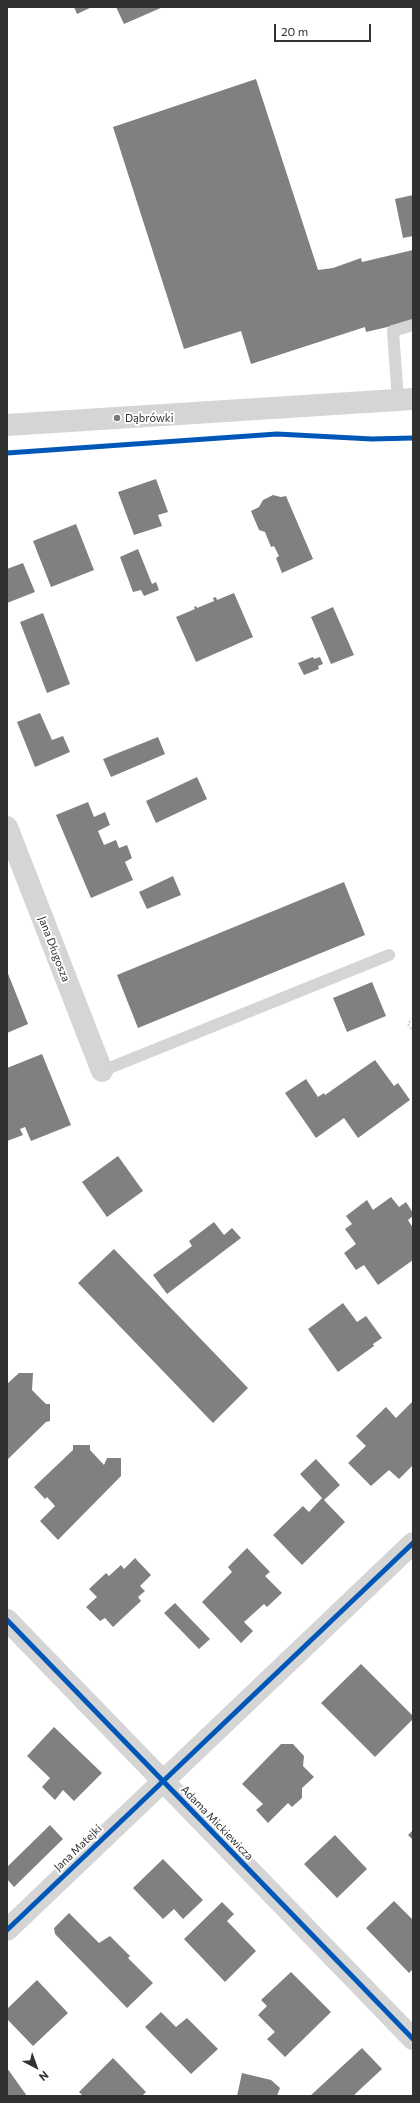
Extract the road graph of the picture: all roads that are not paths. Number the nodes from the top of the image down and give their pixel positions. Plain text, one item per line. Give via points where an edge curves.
1 (413, 325) edge
2 (405, 399) edge
3 (7, 425) edge
4 (7, 827) edge
5 (389, 955) dead end
6 (102, 1072) joint
7 (413, 1543) edge
8 (7, 1620) edge
9 (163, 1781) junction
10 (7, 1930) edge
11 (413, 2039) edge

1 - 2 lane via 393,331
2 - 3 street
4 - 6 street, Jana Długosza
5 - 6 lane
7 - 9 street, Jana Matejki
8 - 9 street, Adama Mickiewicza
9 - 10 street, Jana Matejki
9 - 11 street, Adama Mickiewicza

